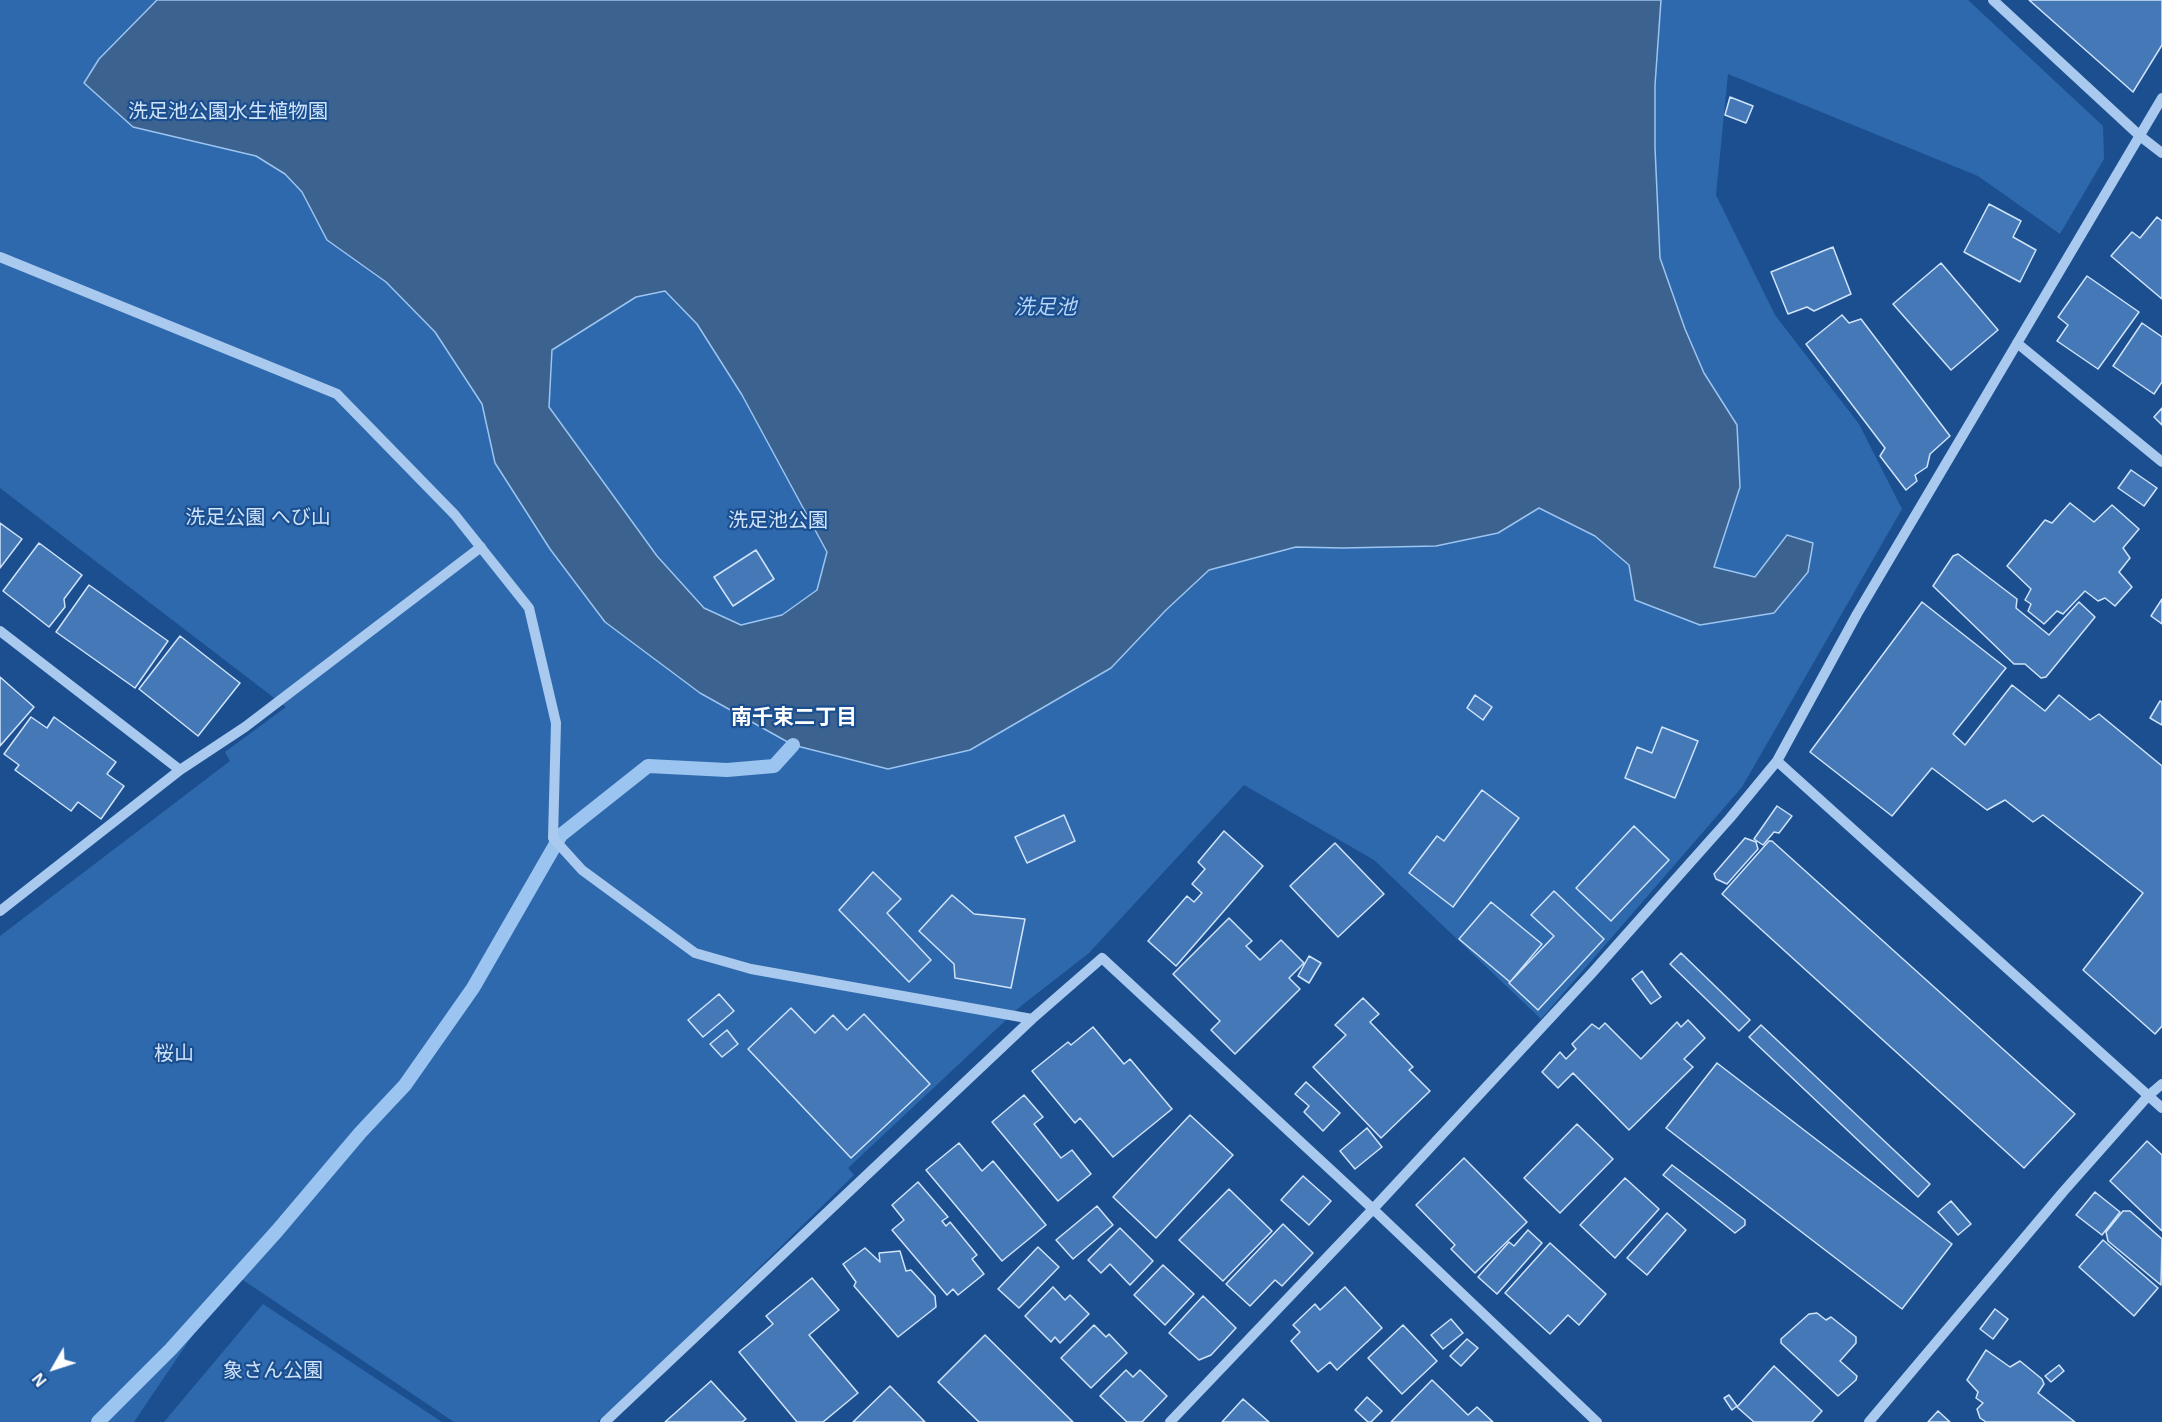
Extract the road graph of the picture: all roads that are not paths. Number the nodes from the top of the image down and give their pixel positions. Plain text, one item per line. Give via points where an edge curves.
1 (1993, 0) edge
2 (2162, 98) edge
3 (2140, 136) junction
4 (2162, 153) edge
5 (0, 256) edge
6 (2017, 343) junction
7 (2162, 462) edge
8 (481, 547) junction
9 (0, 630) edge
10 (1777, 761) junction
11 (180, 770) junction
12 (0, 911) edge
13 (1032, 1019) junction
14 (2162, 1084) edge
15 (2148, 1096) junction
16 (2162, 1108) edge
17 (1373, 1209) junction
18 (605, 1422) edge
19 (1170, 1422) edge
20 (1597, 1422) edge
21 (1869, 1422) edge

1 - 3 street
2 - 3 street
3 - 4 street
3 - 6 street
5 - 8 street via 337,394
6 - 7 street
6 - 10 street via 1857,614
8 - 11 street via 245,727
8 - 13 street via 529,608 556,723 553,838 582,870 695,953 751,969
9 - 11 street
10 - 15 street
10 - 17 street via 1599,965
11 - 12 street
13 - 17 street via 1102,958
13 - 18 street
14 - 15 street
15 - 16 street
15 - 21 street
17 - 19 street
17 - 20 street

